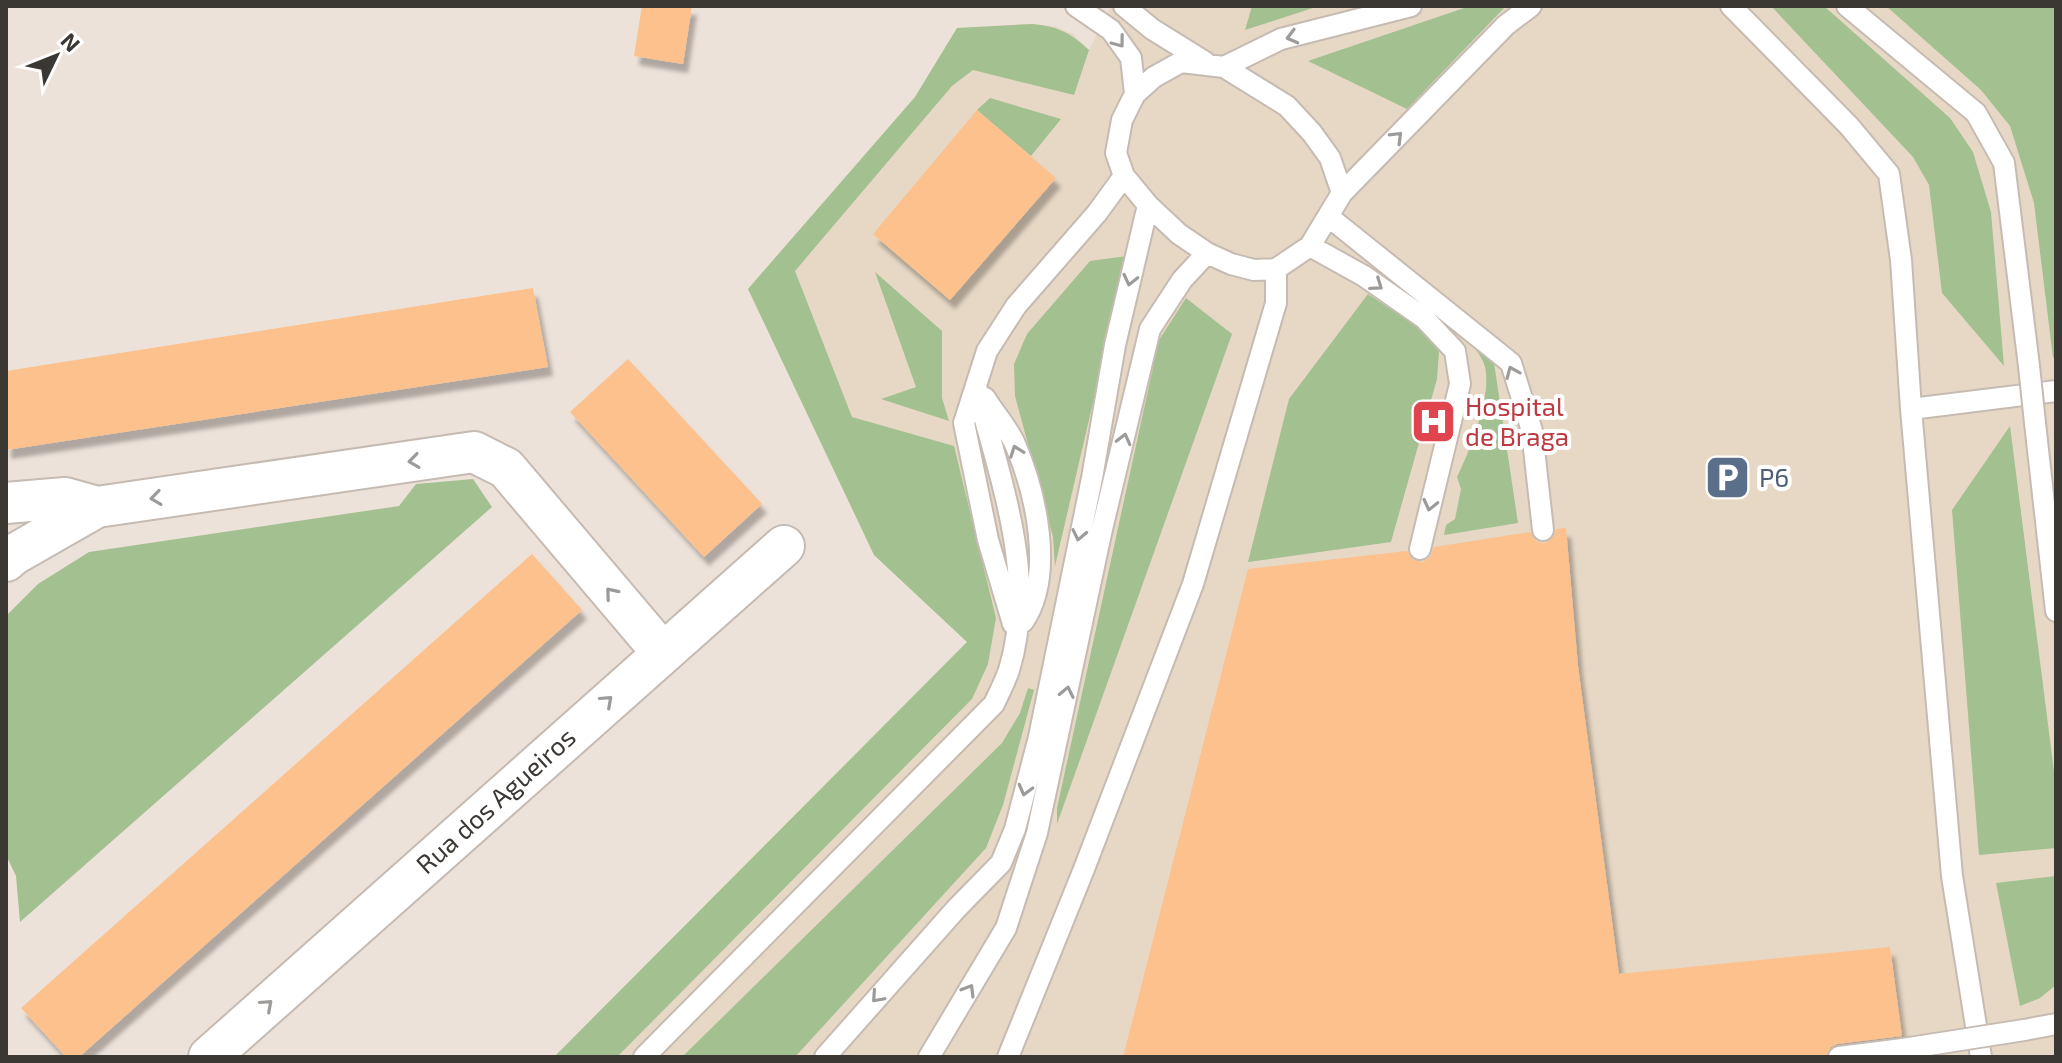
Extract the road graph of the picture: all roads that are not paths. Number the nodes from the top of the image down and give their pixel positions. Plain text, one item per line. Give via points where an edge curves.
1 (1076, 6) edge
2 (1124, 6) edge
3 (1411, 6) edge
4 (1531, 6) edge
5 (1731, 6) edge
6 (1847, 6) edge
7 (1216, 66) junction
8 (1135, 94) junction
9 (1124, 176) junction
10 (1342, 193) junction
11 (1148, 205) junction
12 (1329, 217) junction
13 (1310, 246) junction
14 (1207, 253) junction
15 (1276, 269) junction
16 (976, 386) junction
17 (2056, 391) edge
18 (1911, 409) junction
19 (6, 503) edge
20 (97, 507) junction
21 (1543, 530) dead end
22 (784, 546) dead end
23 (1420, 549) dead end
24 (8, 550) edge
25 (2056, 611) edge
26 (1016, 632) junction
27 (662, 652) junction
28 (2056, 1024) edge
29 (209, 1057) edge
30 (644, 1057) edge
31 (825, 1057) edge
32 (929, 1057) edge
33 (1008, 1057) edge
34 (1839, 1057) edge
35 (1981, 1057) edge

1 -> 8 lane via 1111,30 1131,58
2 - 7 lane
3 -> 7 lane via 1281,39
10 -> 4 lane via 1506,25
5 - 18 lane via 1889,174
6 - 25 lane, bridge via 1976,113 2004,163
7 - 8 lane via 1181,62
7 - 10 lane via 1287,106 1330,158
8 - 9 lane via 1122,120 1116,153
9 - 11 lane
9 - 16 lane via 1016,306 987,351
10 - 12 lane
11 - 14 lane
11 -> 31 lane via 1115,345 1039,737 1015,829 1001,863
12 - 13 lane
21 -> 12 lane via 1532,431 1511,363
13 - 15 lane
13 -> 23 lane via 1424,318 1455,351 1460,384
14 - 15 lane via 1254,270
32 -> 14 lane via 1006,928 1037,833 1150,329
15 - 33 lane via 1276,303 1265,346 1193,584
16 - 26 lane via 964,423 988,540
26 -> 16 lane via 1031,610 1040,545 1014,443
17 - 18 lane
18 - 35 lane via 1952,876
19 - 20 street via 65,498
20 - 24 street
27 -> 20 street via 506,468 474,452
22 - 27 street, Rua dos Agueiros
26 - 30 lane via 1009,670 994,704
29 -> 27 street, Rua dos Agueiros
28 - 34 lane, bridge

